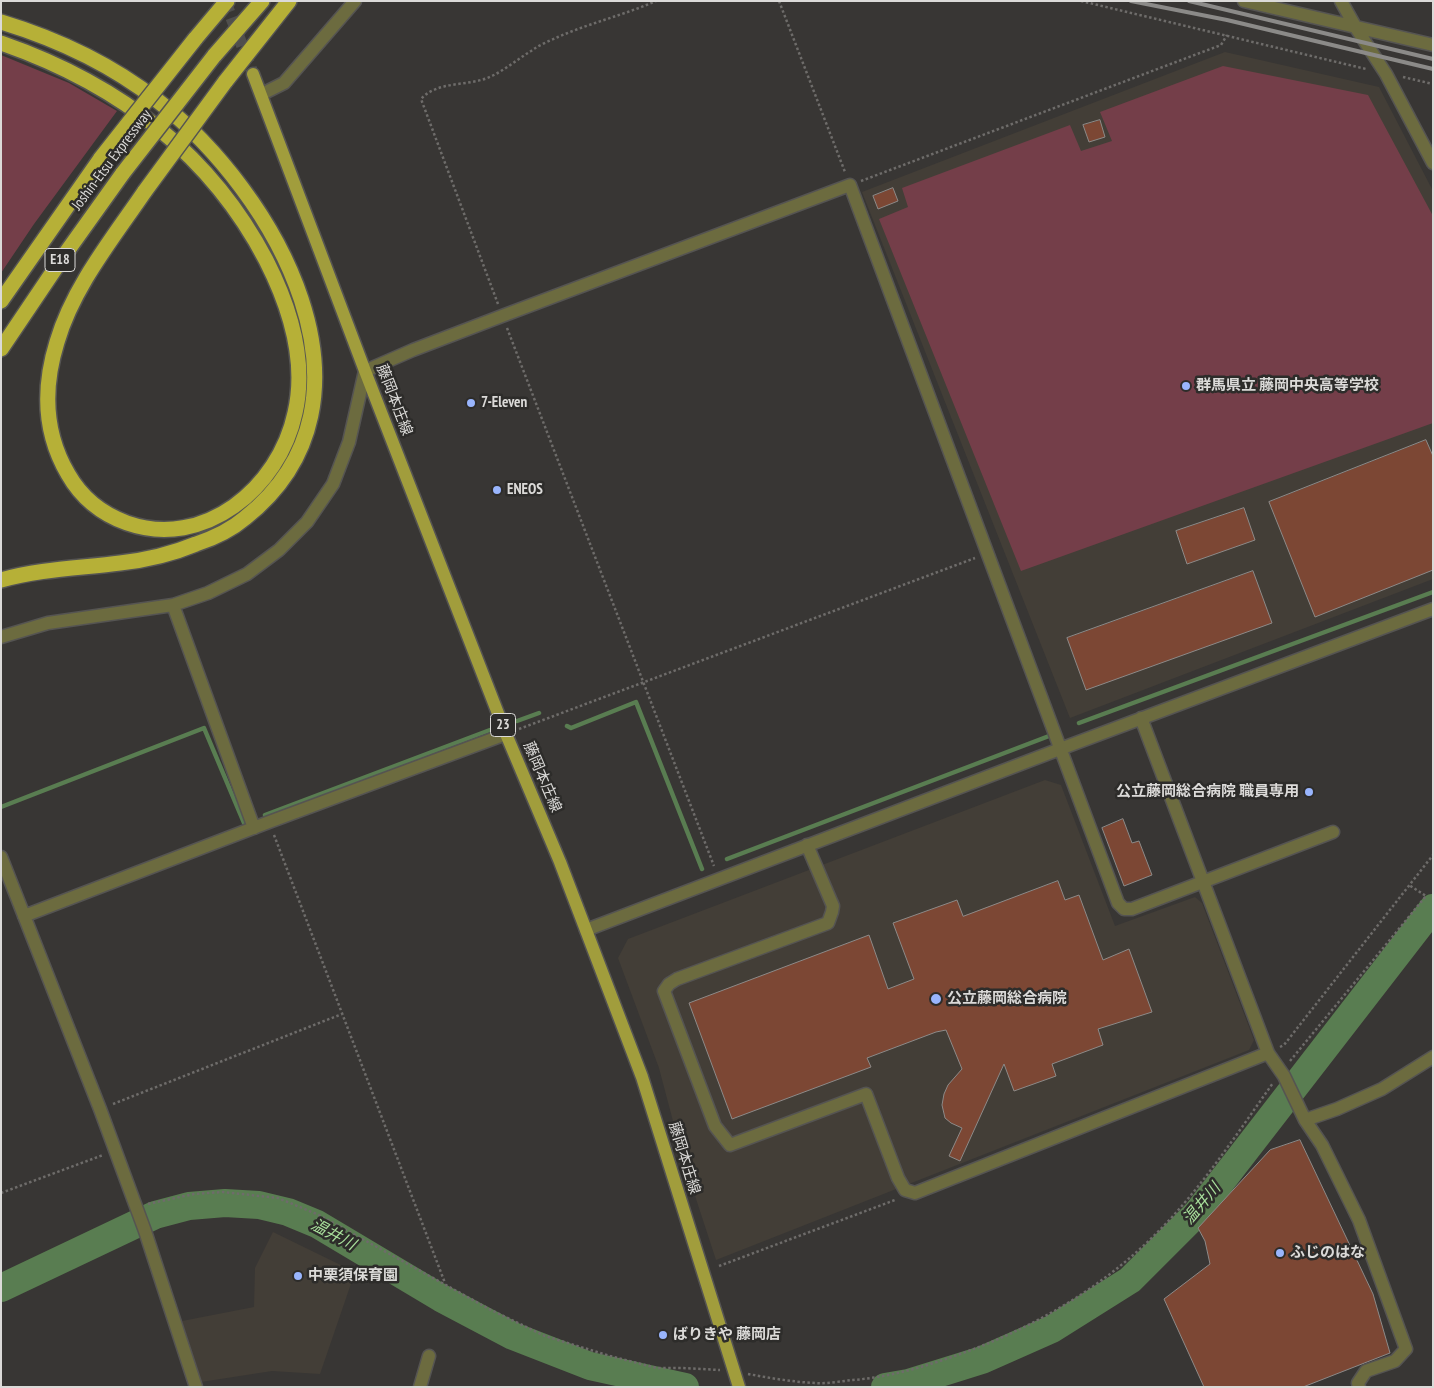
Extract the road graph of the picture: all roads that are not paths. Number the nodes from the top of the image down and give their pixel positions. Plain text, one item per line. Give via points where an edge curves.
1 (227, 1) edge
2 (262, 1) edge
3 (289, 1) edge
4 (356, 1) edge
5 (1244, 1) edge
6 (1342, 1) edge
7 (1, 22) edge
8 (1356, 28) junction
9 (1, 43) edge
10 (1433, 46) edge
11 (253, 74) tunnel mouth
12 (262, 94) junction
13 (1433, 163) edge
14 (1, 301) edge
15 (1, 349) edge
16 (365, 371) junction
17 (1, 580) edge
18 (173, 605) junction
19 (1433, 609) edge
20 (1, 637) edge
21 (1141, 718) junction
22 (506, 734) junction
23 (1060, 749) junction
24 (254, 828) junction
25 (1333, 832) dead end
26 (807, 845) junction
27 (1, 857) edge
28 (1203, 882) junction
29 (24, 916) junction
30 (586, 930) junction
31 (1268, 1053) junction
32 (1433, 1057) edge
33 (1305, 1120) junction
34 (429, 1356) dead end
35 (737, 1380) edge
36 (196, 1387) edge
37 (420, 1387) edge
38 (1359, 1387) edge

1 - 14 highway, Joshin-Etsu Expressway / E18, bridge via 101,158
2 - 15 highway, Joshin-Etsu Expressway / E18, bridge via 214,56 123,173
3 - 9 highway, bridge via 225,82 145,191 90,272 66,318 52,360 48,417 54,444 71,480 84,496 117,520 156,530 175,530 196,526 236,506 268,475 289,436 298,393 297,354 286,303 245,224 191,156 170,137 148,118 101,88 53,63
4 - 12 street via 284,83
5 - 8 street
6 - 8 street
7 - 17 highway via 60,44 135,84 180,120 219,160 263,220 299,290 311,335 315,383 309,425 300,448 277,488 244,520 223,533 154,558
8 - 10 street
8 - 13 street via 1386,74
11 - 12 main road, 藤岡本庄線 / 23
12 - 16 main road, 藤岡本庄線 / 23
16 - 18 street via 349,442 333,484 307,522 279,550 247,574
16 - 22 main road, 藤岡本庄線 / 23
16 - 23 street via 850,185
18 - 20 street via 48,623
18 - 24 street
19 - 21 street
21 - 23 street
21 - 28 street
22 - 24 street
22 - 30 main road, 藤岡本庄線 / 23
23 - 26 street
23 - 28 street via 1118,903 1132,909
24 - 29 street
25 - 28 street
26 - 30 street
26 - 31 street via 833,906 828,923 677,979 664,991 715,1126 730,1144 866,1094 898,1178 905,1190 915,1193
27 - 29 street
28 - 31 street
29 - 36 street via 145,1231
30 - 35 main road, 藤岡本庄線 / 23 via 642,1076
31 - 33 street
32 - 33 street via 1382,1089 1337,1110
33 - 38 street via 1322,1145 1359,1220 1406,1349 1396,1361 1366,1371 1358,1383
34 - 37 street

